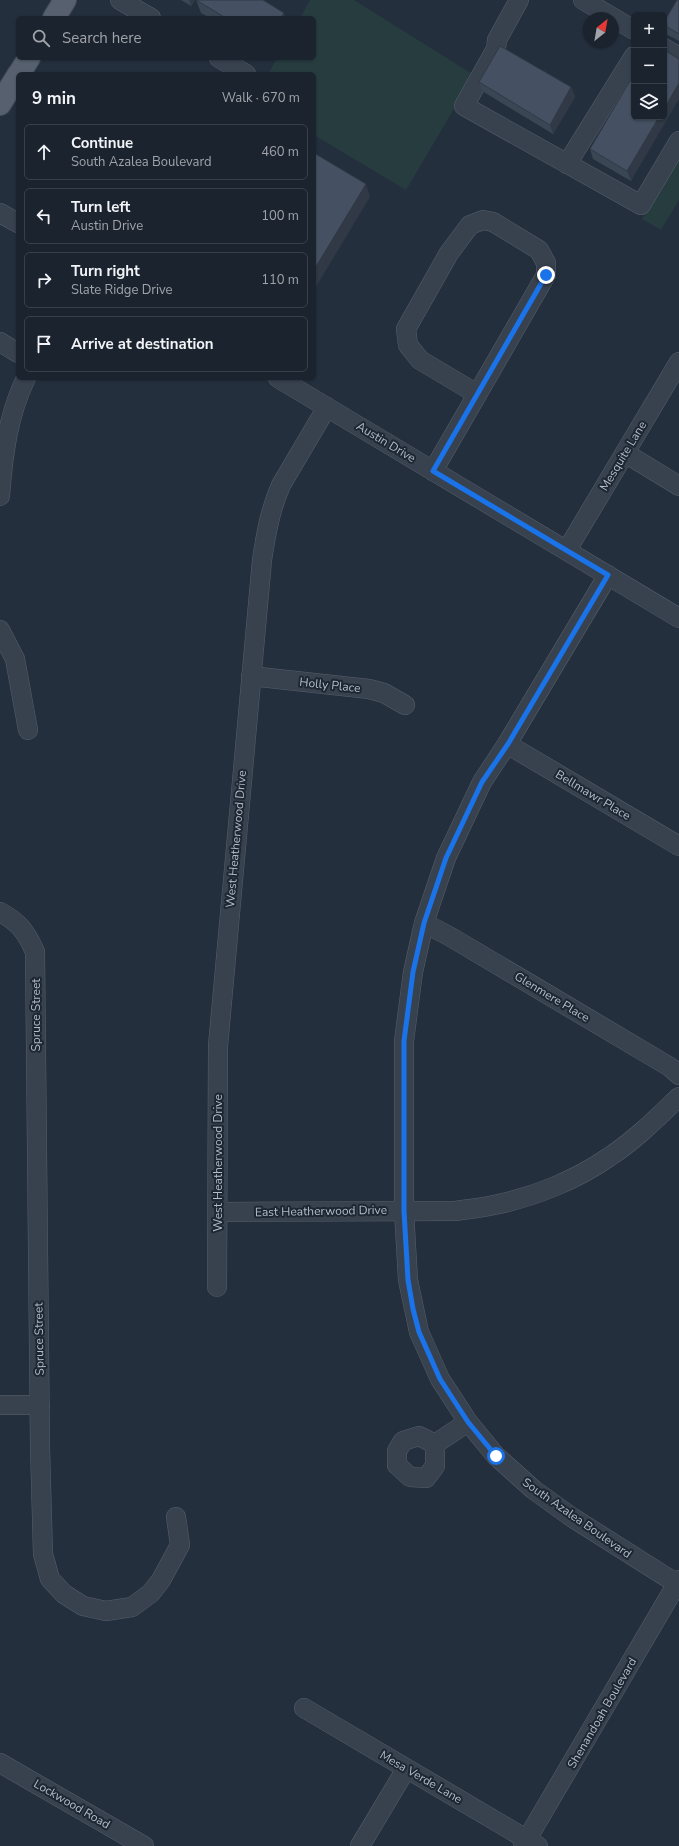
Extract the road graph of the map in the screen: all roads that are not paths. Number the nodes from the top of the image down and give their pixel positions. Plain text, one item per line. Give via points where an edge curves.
1 (65, 0) edge
2 (120, 0) edge
3 (519, 0) edge
4 (583, 0) edge
5 (55, 16) edge
6 (147, 16) edge
7 (631, 28) edge
8 (667, 50) edge
9 (679, 57) edge
10 (28, 60) edge
11 (222, 60) edge
12 (631, 61) edge
13 (19, 72) edge
14 (243, 72) edge
15 (16, 77) edge
16 (0, 104) edge
17 (679, 141) edge
18 (567, 164) junction
19 (0, 213) edge
20 (16, 222) edge
21 (0, 342) edge
22 (16, 352) edge
23 (679, 362) edge
24 (25, 380) edge
25 (281, 380) edge
26 (477, 394) junction
27 (327, 407) junction
28 (625, 453) junction
29 (433, 471) junction
30 (679, 486) edge
31 (0, 496) edge
32 (567, 550) junction
33 (608, 575) junction
34 (679, 618) edge
35 (0, 630) edge
36 (251, 676) junction
37 (405, 705) dead end
38 (28, 730) dead end
39 (508, 744) junction
40 (679, 846) edge
41 (0, 912) edge
42 (424, 923) junction
43 (679, 1075) edge
44 (679, 1097) edge
45 (404, 1211) junction
46 (219, 1212) junction
47 (217, 1287) dead end
48 (0, 1405) edge
49 (40, 1405) junction
50 (468, 1422) junction
51 (435, 1444) dead end
52 (176, 1517) dead end
53 (678, 1583) edge
54 (304, 1708) dead end
55 (0, 1763) edge
56 (406, 1769) junction
57 (530, 1844) edge
58 (144, 1846) edge
59 (360, 1846) edge

1 - 5 main road
2 - 6 street
3 - 18 street via 496,40 496,49 464,106
4 - 7 street
8 - 9 street
10 - 13 main road
11 - 14 street
12 - 18 street
15 - 16 main road
17 - 18 street via 641,205
19 - 20 street
21 - 22 street
23 - 28 street, Mesquite Lane
24 - 31 street via 18,395 4,451
25 - 27 street, Austin Drive
26 - 26 street via 546,275 546,263 539,250 494,222 483,220 470,225 449,253 406,329 408,345 420,360
26 - 29 street
27 - 29 street, Austin Drive
27 - 36 street, West Heatherwood Drive via 281,485 270,515 262,560
28 - 30 street
28 - 32 street, Mesquite Lane
29 - 32 street, Austin Drive
32 - 33 street, Austin Drive
33 - 34 street, Austin Drive
33 - 39 street, South Azalea Boulevard
35 - 38 street via 15,659
36 - 37 street, Holly Place via 369,689
36 - 46 street, West Heatherwood Drive via 218,1046
39 - 40 street, Bellmawr Place
39 - 42 street, South Azalea Boulevard via 482,782 465,816 446,858
41 - 49 street, Spruce Street via 12,919 29,936 36,952
42 - 43 street, Glenmere Place via 657,1059
42 - 45 street, South Azalea Boulevard via 413,972 404,1041
44 - 45 street, East Heatherwood Drive via 633,1140 610,1157 552,1187 494,1206 455,1211
45 - 46 street, East Heatherwood Drive
45 - 50 street, South Azalea Boulevard via 408,1280 419,1332 440,1379
46 - 47 street, West Heatherwood Drive
48 - 49 street
49 - 52 street, Spruce Street via 43,1554 50,1579 64,1594 83,1606 106,1610 132,1607 151,1594 162,1580 180,1546
50 - 51 street
50 - 53 street, South Azalea Boulevard via 496,1456 534,1490
53 - 57 street, Shenandoah Boulevard
54 - 56 street, Mesa Verde Lane
55 - 58 street, Lockwood Road
56 - 57 street, Mesa Verde Lane
56 - 59 street

